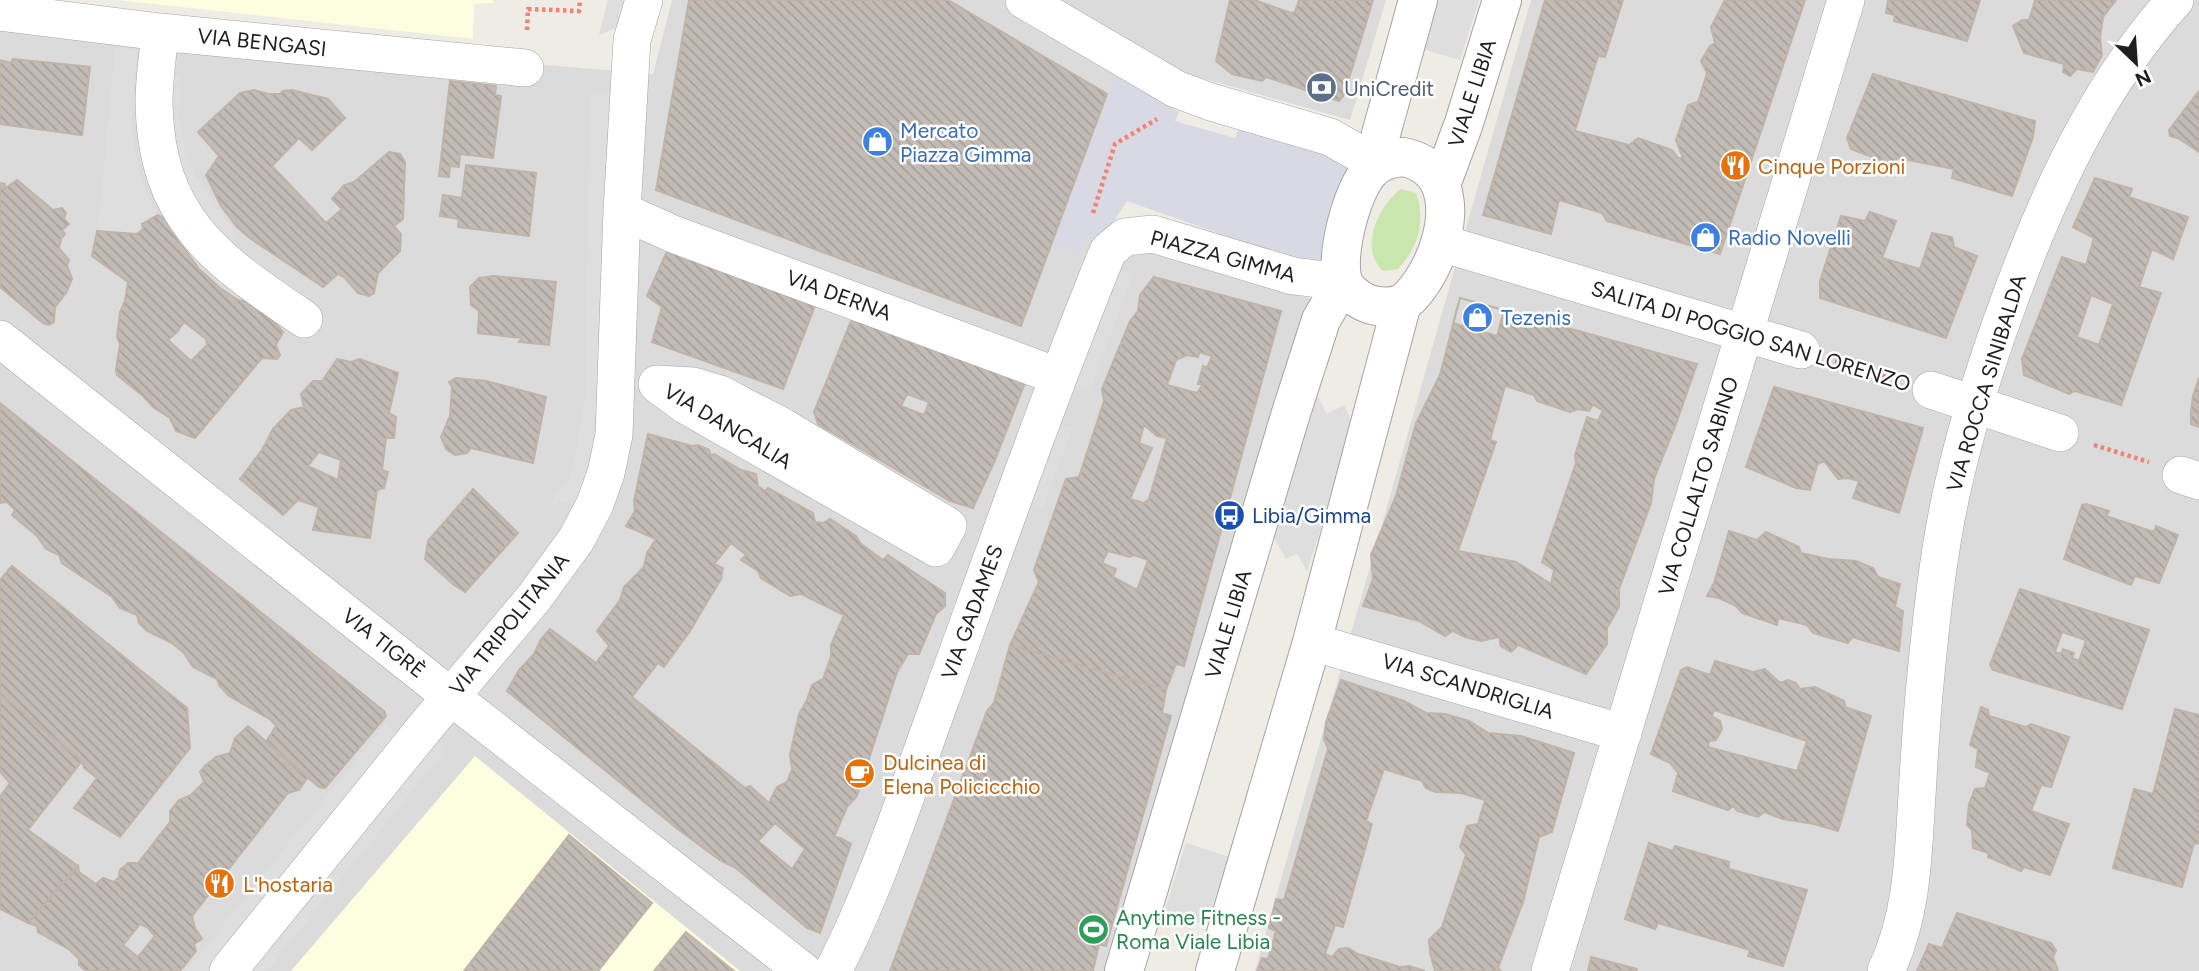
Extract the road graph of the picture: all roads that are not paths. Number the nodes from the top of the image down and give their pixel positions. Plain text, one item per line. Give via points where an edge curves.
1 (643, 0) edge
2 (1024, 0) edge
3 (1418, 0) edge
4 (1502, 0) edge
5 (1846, 0) edge
6 (2175, 0) edge
7 (0, 12) edge
8 (160, 32) junction
9 (525, 68) road end
10 (1378, 163) junction
11 (1441, 185) junction
12 (622, 211) junction
13 (1441, 243) junction
14 (1108, 251) joint
15 (1343, 282) junction
16 (1402, 303) junction
17 (304, 319) dead end
18 (1745, 334) junction
19 (0, 339) edge
20 (1801, 350) road end
21 (1058, 376) junction
22 (1931, 390) road end
23 (1976, 403) junction
24 (2060, 433) dead end
25 (942, 537) junction
26 (992, 558) junction
27 (1312, 642) junction
28 (450, 696) junction
29 (1623, 733) junction
30 (228, 971) edge
31 (803, 971) edge
32 (833, 971) edge
33 (1124, 971) edge
34 (1215, 971) edge
35 (1550, 971) edge
36 (1886, 971) edge

1 - 12 street, VIA TRIPOLITANIA via 632,40
2 - 10 street via 1170,100 1211,102 1329,137
3 - 10 street via 1381,134
4 - 11 street, VIALE LIBIA
5 - 18 street, VIA COLLALTO SABINO
6 - 23 street, VIA ROCCA SINIBALDA via 2120,71 2062,173 2004,312
7 - 8 street, VIA BENGASI
8 - 9 street, VIA BENGASI
8 - 17 street via 154,99 168,186 188,222 218,256
10 - 11 street via 1403,157 1418,161
10 - 15 street via 1364,177 1348,222 1342,251
11 - 13 street via 1445,206
12 - 21 street, VIA DERNA
12 - 28 street, VIA TRIPOLITANIA via 614,435 606,473 576,540 533,599
13 - 16 street via 1424,278
13 - 18 street, SALITA DI POGGIO SAN LORENZO
14 - 15 street, PIAZZA GIMMA via 1125,237 1153,234 1293,276
14 - 21 street, VIA GADAMES
15 - 16 street via 1353,295 1371,305
15 - 33 street, VIALE LIBIA via 1321,320 1295,401
16 - 27 street
18 - 20 street, SALITA DI POGGIO SAN LORENZO
18 - 29 street, VIA COLLALTO SABINO
19 - 28 street, VIA TIGRÈ
21 - 26 street, VIA GADAMES
22 - 23 street, SALITA DI POGGIO SAN LORENZO
23 - 24 street, SALITA DI POGGIO SAN LORENZO
23 - 36 street, VIA ROCCA SINIBALDA via 1949,505 1933,613 1908,904
25 - 25 street, VIA DANCALIA via 783,427 720,394 693,386 656,384 687,406
25 - 26 street, VIA DANCALIA via 960,560
26 - 32 street, VIA GADAMES via 892,834
27 - 29 street, VIA SCANDRIGLIA
27 - 34 street
28 - 30 street, VIA TRIPOLITANIA
28 - 31 street, VIA TIGRÈ
29 - 35 street, VIA COLLALTO SABINO

